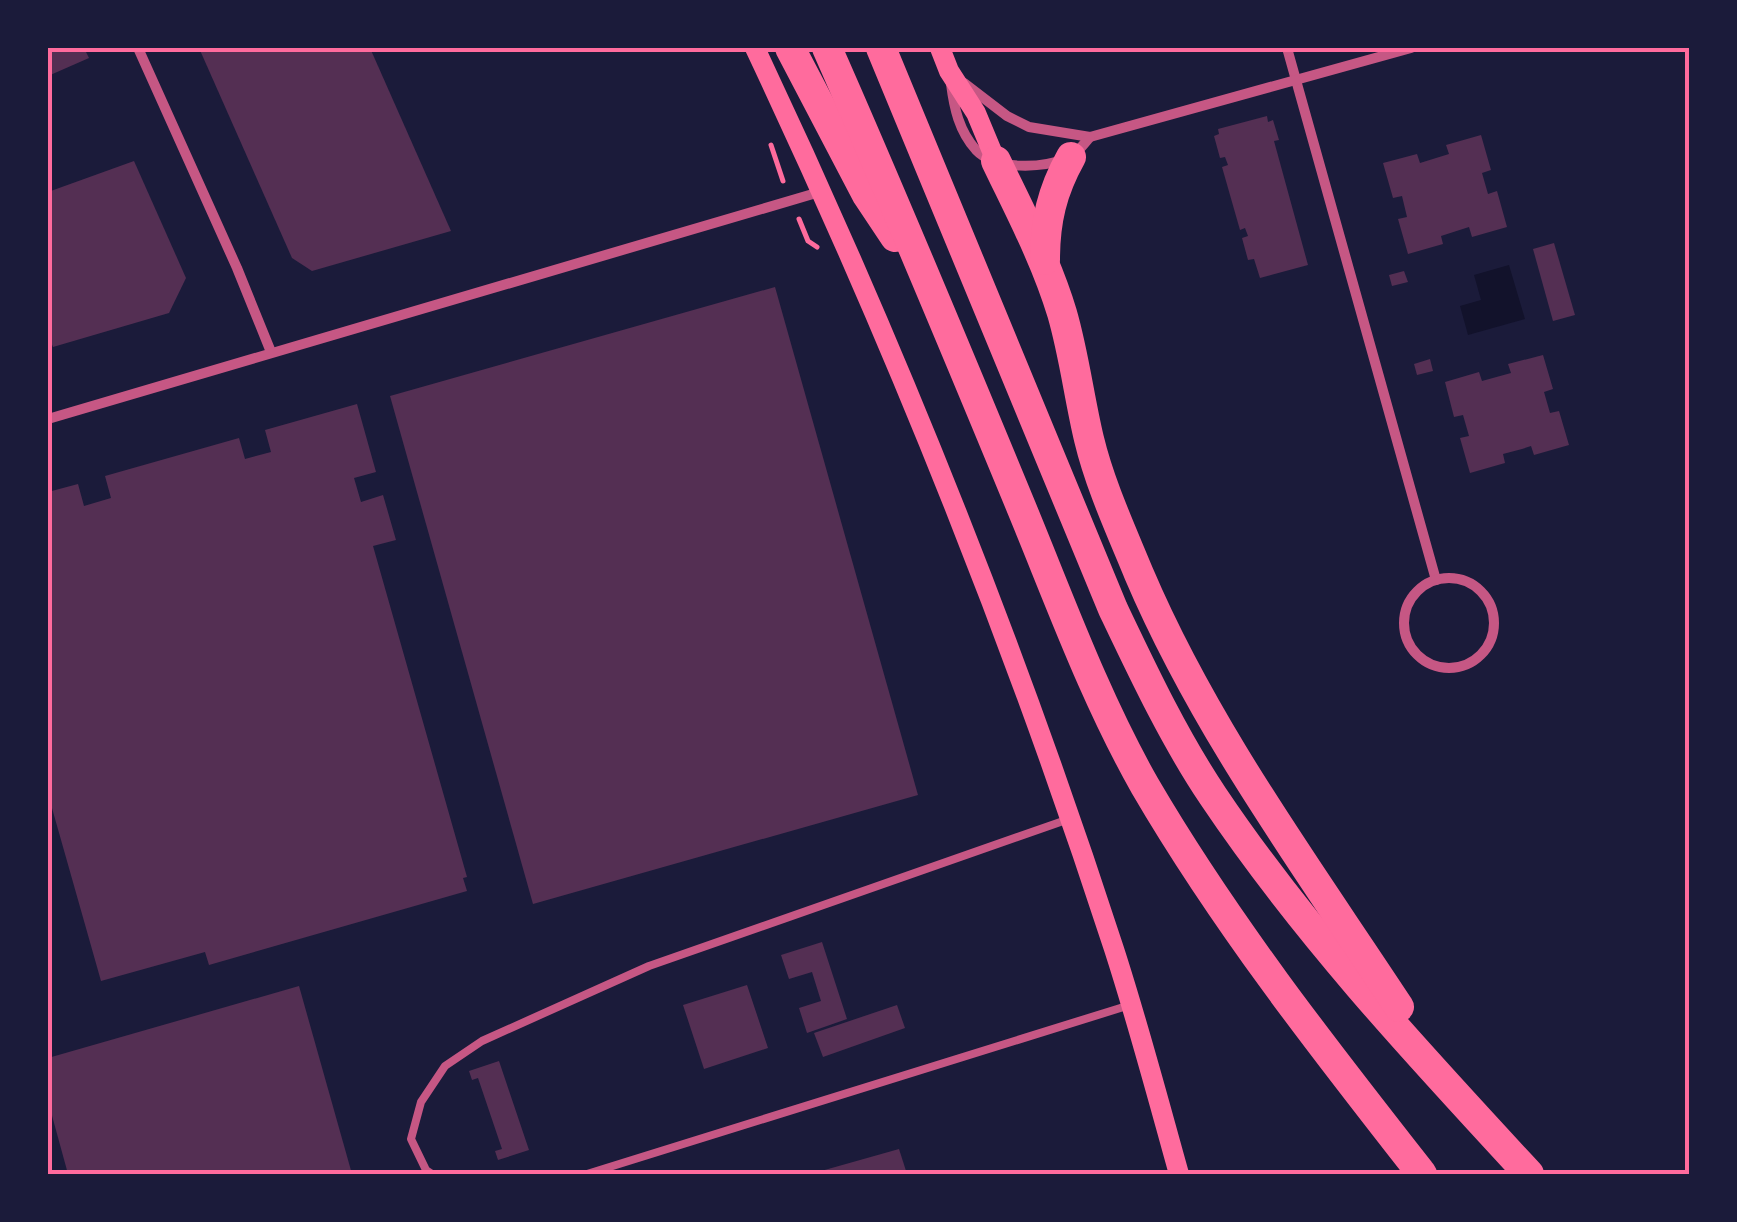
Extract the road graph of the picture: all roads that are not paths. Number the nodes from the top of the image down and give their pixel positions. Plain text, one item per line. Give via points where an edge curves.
1 (138, 48) edge
2 (755, 48) edge
3 (790, 48) edge
4 (827, 48) edge
5 (881, 48) edge
6 (940, 48) edge
7 (1287, 48) edge
8 (1410, 48) edge
9 (949, 71) junction
10 (1296, 78) junction
11 (1081, 147) junction
12 (996, 161) junction
13 (823, 191) junction
14 (1045, 262) junction
15 (938, 301) junction
16 (271, 352) junction
17 (48, 420) edge
18 (1436, 580) junction
19 (1069, 819) junction
20 (1130, 1004) junction
21 (1462, 1102) junction
22 (432, 1174) edge
23 (587, 1174) edge
24 (1180, 1174) edge
25 (1422, 1174) edge
26 (1529, 1174) edge

1 - 16 street
2 - 13 main road
3 - 15 highway via 866,195
4 - 15 highway
5 - 21 highway via 1153,692 1211,794 1300,918
6 - 9 main road
7 - 10 street
8 - 10 street
9 - 11 street via 1006,116
9 - 12 main road
10 - 11 street
10 - 18 street
11 - 12 street via 1025,166
11 - 14 highway via 1057,182 1045,227
12 - 14 highway
13 - 16 street
13 - 19 main road via 969,541
14 - 21 highway via 1090,441 1171,645 1308,872
15 - 25 highway via 1101,699 1145,784 1224,910
16 - 17 street
18 - 18 street via 1407,604 1405,636 1424,660 1455,667 1482,653 1494,618 1480,590 1467,581
19 - 20 main road
19 - 22 lane via 649,966 482,1041 445,1066 421,1102 411,1139
20 - 23 lane
20 - 24 main road
21 - 26 highway

